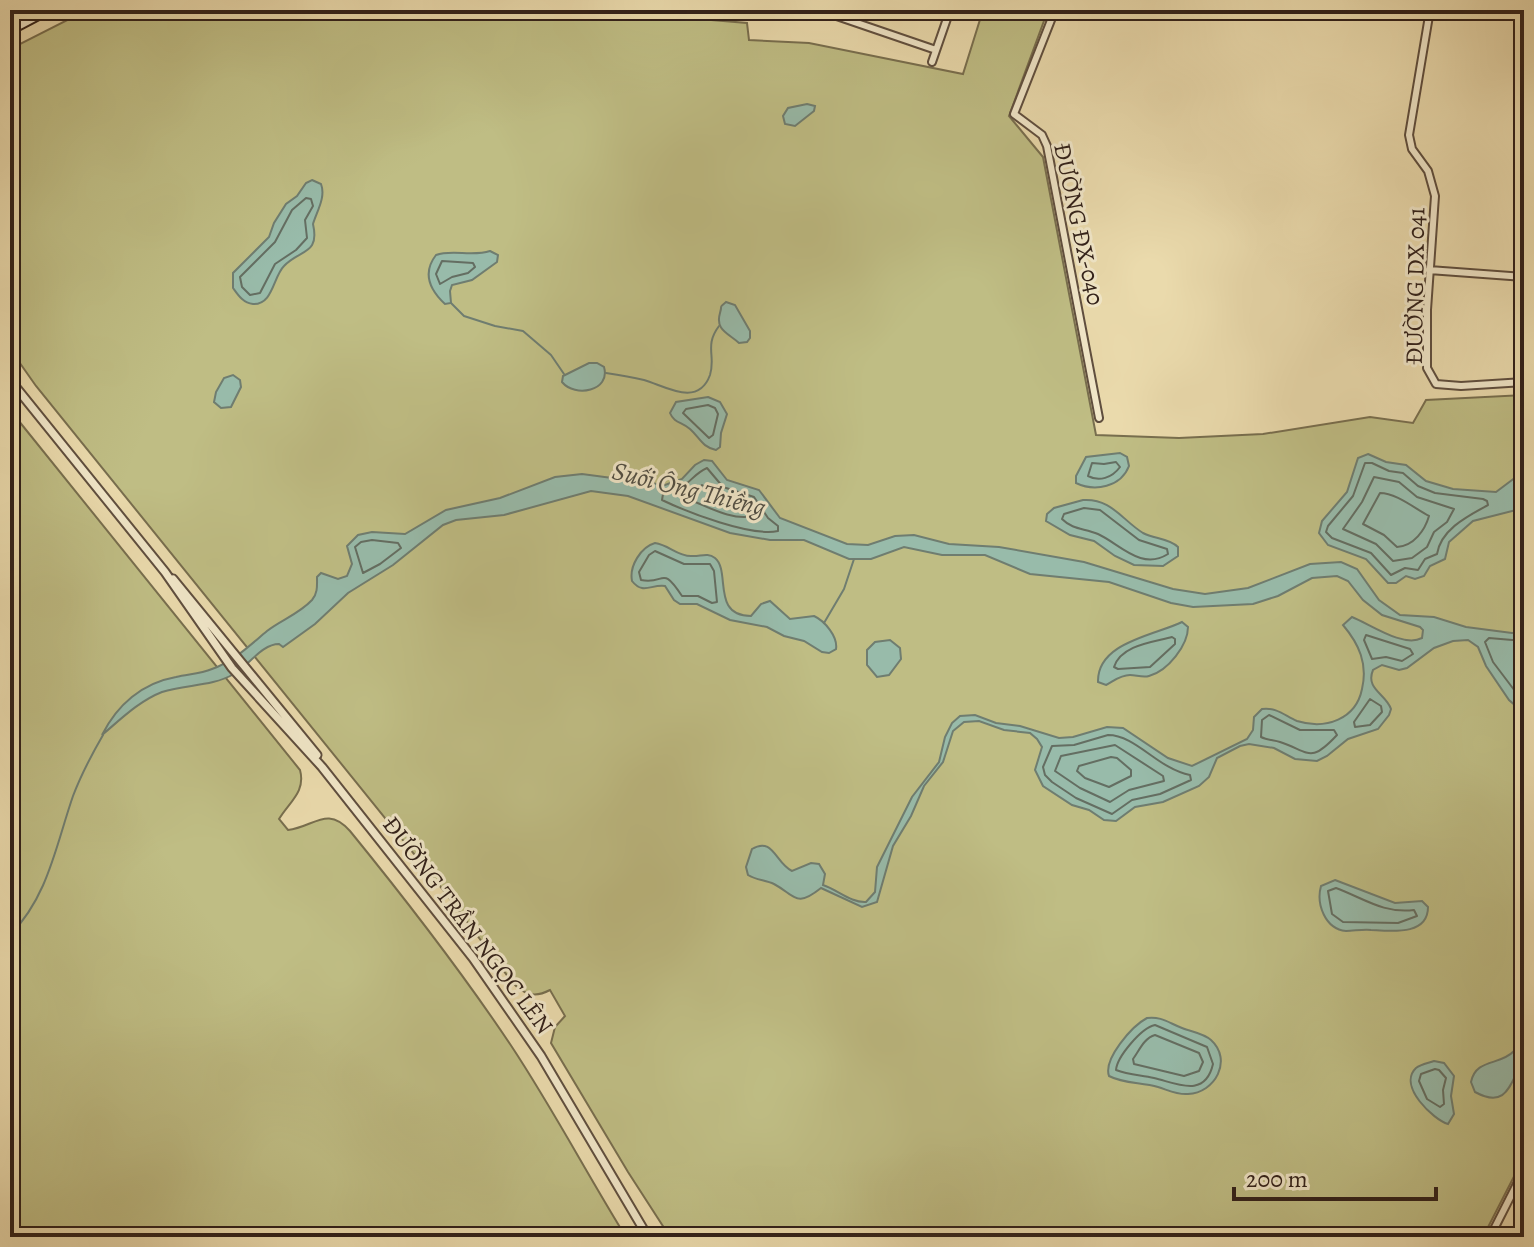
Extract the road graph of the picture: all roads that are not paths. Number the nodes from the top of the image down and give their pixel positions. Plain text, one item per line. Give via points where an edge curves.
1 (48, 10) edge
2 (819, 10) edge
3 (950, 10) edge
4 (1055, 10) edge
5 (1430, 10) edge
6 (1499, 10) edge
7 (1524, 12) edge
8 (10, 30) edge
9 (936, 50) junction
10 (932, 62) dead end
11 (1429, 270) junction
12 (1524, 277) edge
13 (10, 380) edge
14 (1524, 382) edge
15 (1099, 418) dead end
16 (165, 572) junction
17 (322, 767) junction
18 (1524, 1170) edge
19 (648, 1237) edge
20 (1490, 1237) edge

1 - 8 main road
2 - 9 street
3 - 9 street
4 - 15 street, ĐƯỜNG ĐX-040 via 1014,114 1042,135 1047,146
5 - 11 street, ĐƯỜNG DX 041 via 1409,135 1435,196
6 - 7 street
9 - 10 street
11 - 12 street
11 - 14 street, ĐƯỜNG DX 041 via 1427,368 1436,384
13 - 16 street, ĐƯỜNG TRẦN NGỌC LÊN
16 - 17 street, ĐƯỜNG TRẦN NGỌC LÊN via 238,676
16 - 17 street, ĐƯỜNG TRẦN NGỌC LÊN via 311,746
17 - 19 street, ĐƯỜNG TRẦN NGỌC LÊN via 493,984
18 - 20 street

